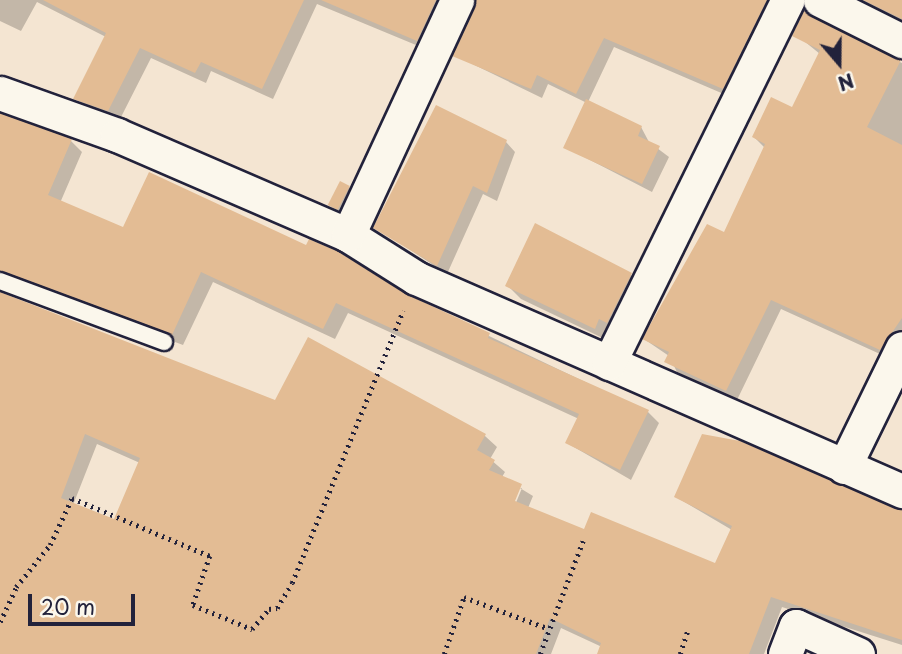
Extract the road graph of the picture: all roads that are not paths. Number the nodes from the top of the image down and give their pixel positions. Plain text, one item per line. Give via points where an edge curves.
1 (457, 0) edge
2 (788, 0) edge
3 (820, 0) edge
4 (902, 41) edge
5 (0, 93) edge
6 (348, 235) junction
7 (0, 281) edge
8 (163, 342) dead end
9 (902, 348) edge
10 (609, 363) junction
11 (844, 467) junction
12 (902, 491) edge
13 (785, 654) edge
14 (859, 654) edge

1 - 6 street
2 - 10 street
3 - 4 street
5 - 6 street via 117,135
6 - 10 street via 416,278
7 - 8 lane
9 - 11 street
10 - 11 street
11 - 12 street
13 - 14 street via 796,626

